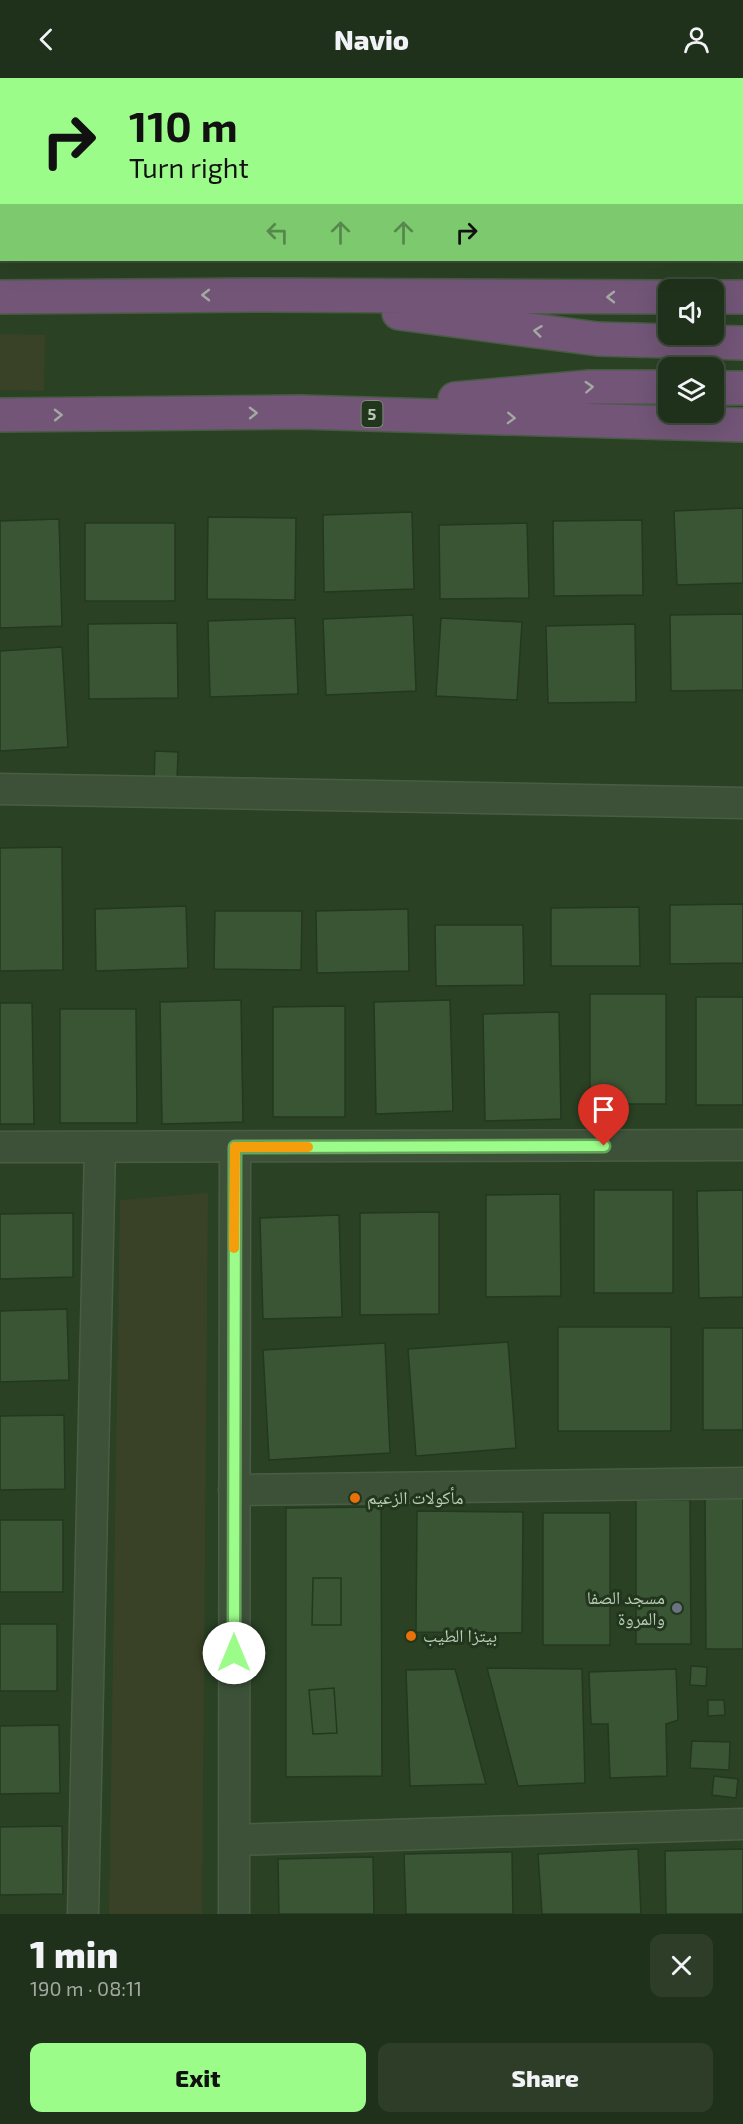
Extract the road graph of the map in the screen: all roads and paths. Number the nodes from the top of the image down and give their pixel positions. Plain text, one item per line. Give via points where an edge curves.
1 (257, 295) junction
2 (0, 297) edge
3 (658, 297) edge
4 (724, 297) edge
5 (743, 297) edge
6 (743, 343) edge
7 (658, 387) edge
8 (724, 388) edge
9 (743, 388) edge
10 (300, 412) junction
11 (0, 415) edge
12 (743, 425) edge
13 (0, 789) edge
14 (743, 803) edge
15 (743, 1145) edge
16 (100, 1147) junction
17 (235, 1147) junction
18 (0, 1148) edge
19 (743, 1483) edge
20 (234, 1490) junction
21 (743, 1824) edge
22 (234, 1840) junction
23 (83, 1914) edge
24 (234, 1914) edge

1 -> 2 highway
3 -> 1 highway
6 -> 1 highway via 598,339
4 - 5 highway
10 -> 7 highway, 5 via 590,387
8 - 9 highway
11 -> 10 highway, 5
10 -> 12 highway, 5
13 - 14 street
15 - 17 street
16 - 17 street
16 - 18 street
16 - 23 street
17 - 20 street
19 - 20 street
20 - 22 street
21 - 22 street
22 - 24 street

